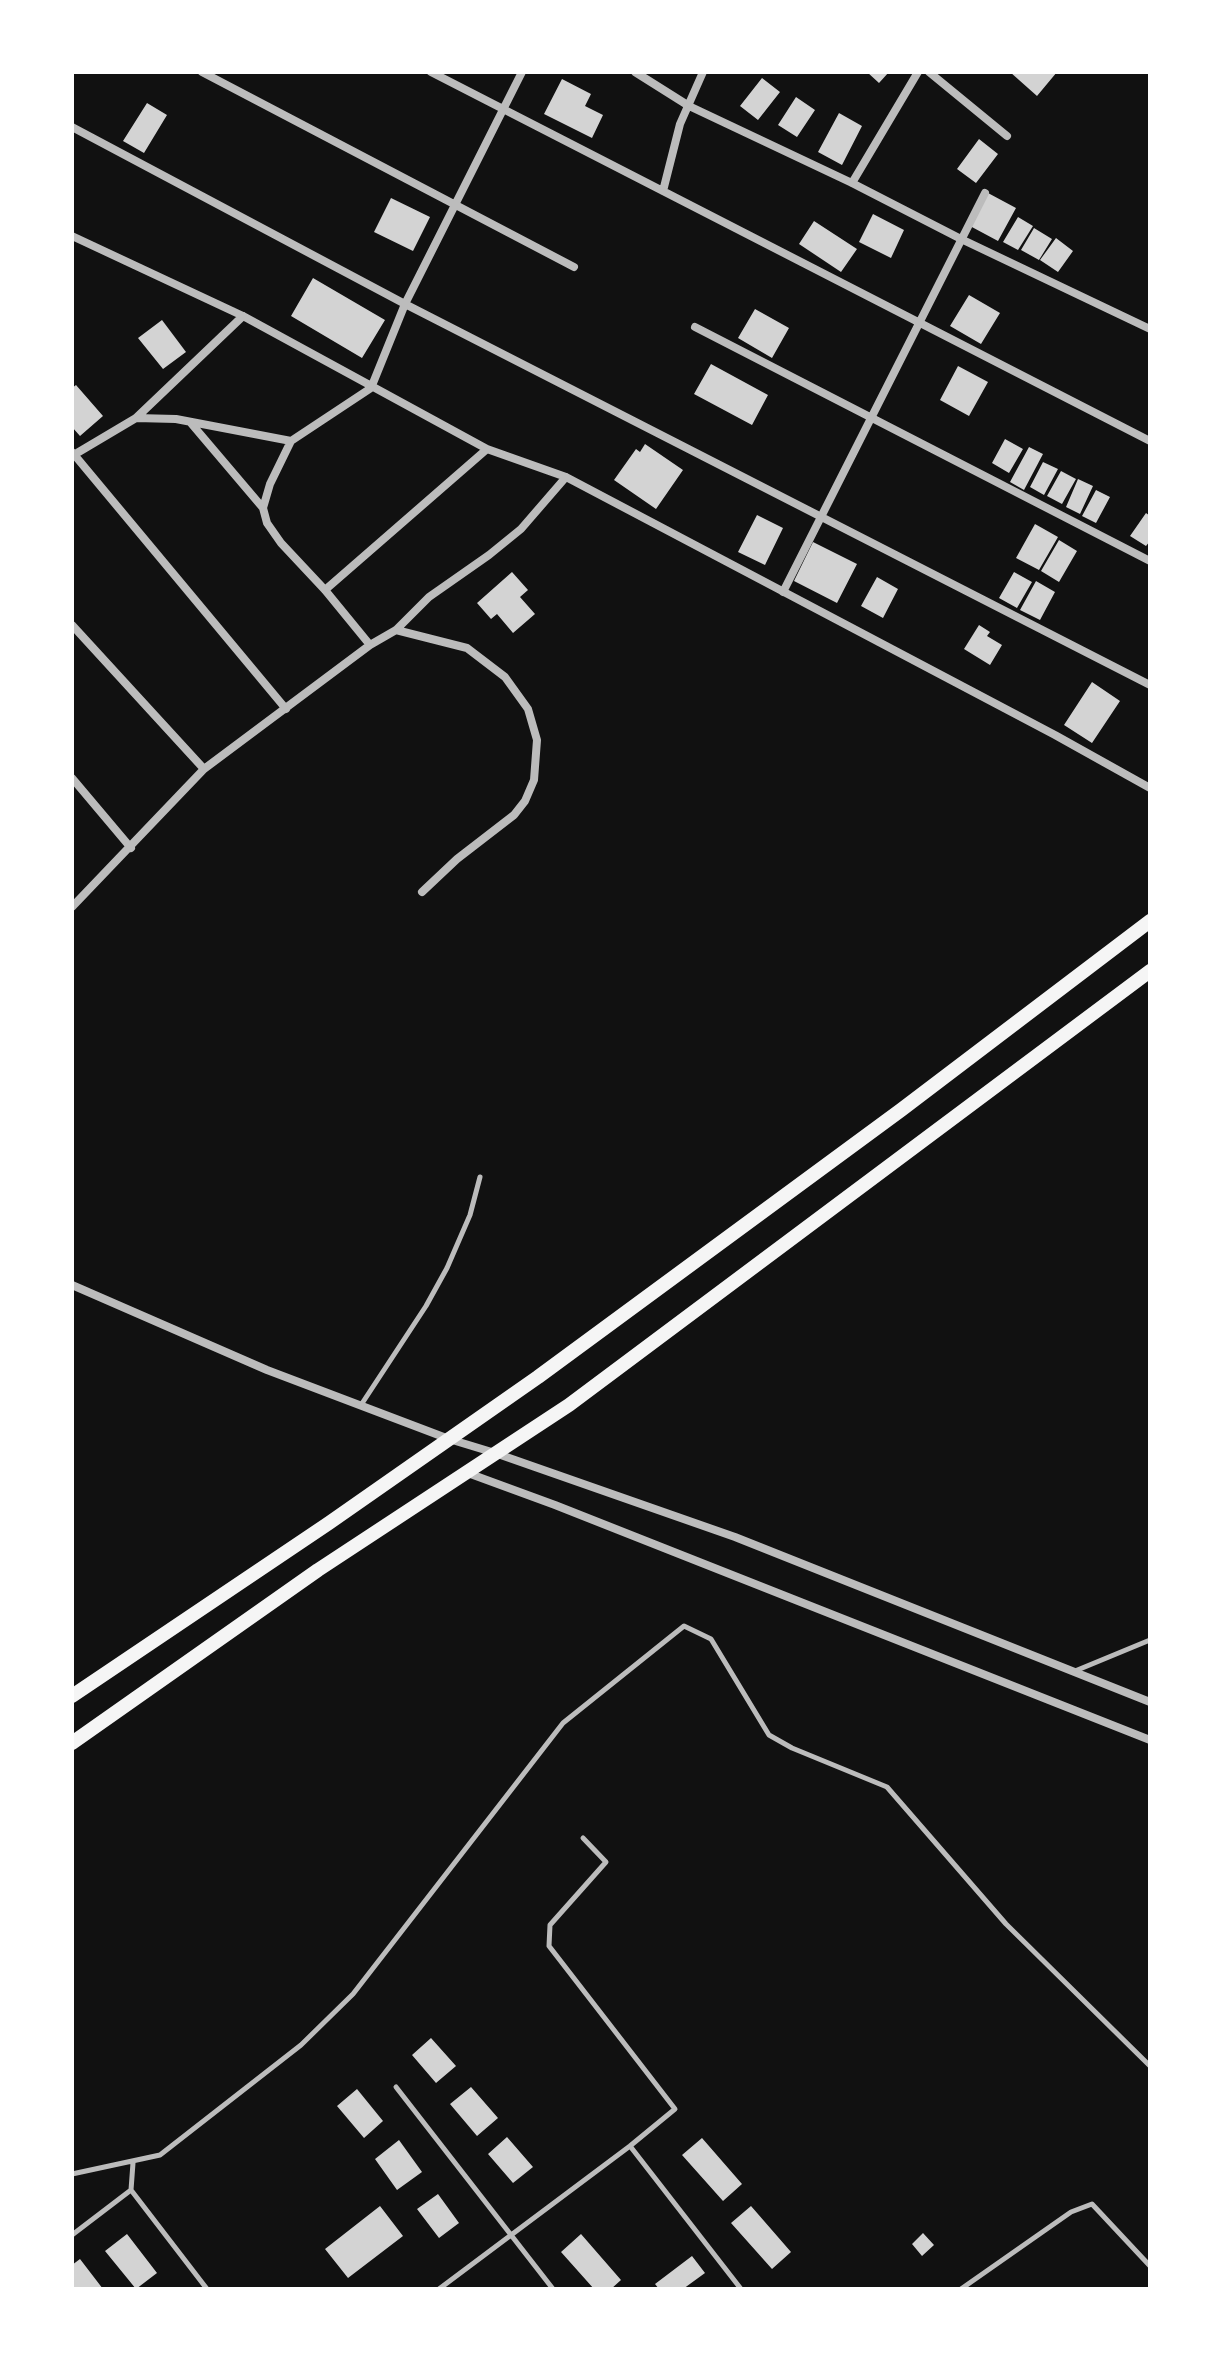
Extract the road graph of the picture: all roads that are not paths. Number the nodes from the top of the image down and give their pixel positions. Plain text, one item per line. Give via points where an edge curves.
1 (202, 72) edge
2 (431, 72) edge
3 (522, 72) edge
4 (635, 72) edge
5 (703, 72) edge
6 (918, 72) edge
7 (929, 72) edge
8 (689, 106) junction
9 (504, 110) junction
10 (72, 127) edge
11 (1007, 136) dead end
12 (852, 183) junction
13 (663, 191) junction
14 (985, 193) dead end
15 (454, 205) junction
16 (72, 236) edge
17 (961, 239) junction
18 (574, 267) dead end
19 (405, 304) junction
20 (243, 316) junction
21 (921, 322) junction
22 (695, 327) dead end
23 (1150, 329) edge
24 (371, 388) junction
25 (136, 418) junction
26 (871, 419) junction
27 (190, 422) junction
28 (291, 441) junction
29 (1150, 441) edge
30 (487, 449) junction
31 (73, 454) edge
32 (566, 477) junction
33 (263, 508) junction
34 (820, 517) junction
35 (1150, 561) edge
36 (325, 590) junction
37 (783, 592) junction
38 (72, 625) edge
39 (396, 630) junction
40 (370, 645) junction
41 (1150, 685) edge
42 (286, 709) junction
43 (204, 769) junction
44 (72, 778) edge
45 (1150, 788) edge
46 (131, 848) junction
47 (422, 892) dead end
48 (72, 907) edge
49 (1150, 921) edge
50 (1150, 971) edge
51 (480, 1177) dead end
52 (72, 1285) edge
53 (361, 1406) junction
54 (449, 1439) junction
55 (495, 1453) junction
56 (465, 1472) junction
57 (1150, 1640) edge
58 (1074, 1671) junction
59 (72, 1696) edge
60 (1150, 1702) edge
61 (1150, 1740) edge
62 (72, 1743) edge
63 (583, 1838) dead end
64 (1150, 2066) edge
65 (396, 2087) dead end
66 (630, 2146) junction
67 (133, 2163) junction
68 (72, 2174) edge
69 (131, 2190) junction
70 (72, 2235) edge
71 (510, 2235) junction
72 (1150, 2266) edge
73 (207, 2289) edge
74 (439, 2289) edge
75 (553, 2289) edge
76 (741, 2289) edge
77 (961, 2289) edge

1 - 15 street
2 - 9 street
3 - 9 street
4 - 8 street
5 - 8 street
6 - 12 street
7 - 11 street
8 - 12 street
8 - 13 street
9 - 13 street
9 - 15 street
10 - 19 street
12 - 17 street
13 - 21 street
14 - 17 street
15 - 18 street
15 - 19 street
16 - 20 street
17 - 21 street
17 - 23 street
19 - 24 street
19 - 34 street
20 - 24 street
20 - 25 street
21 - 26 street
21 - 29 street
22 - 26 street
24 - 28 street
24 - 30 street
25 - 27 street
25 - 31 street
26 - 34 street
26 - 35 street
27 - 28 street
27 - 33 street
28 - 33 street
30 - 32 street
30 - 36 street
31 - 42 street
32 - 37 street
32 - 39 street via 521,529 429,597
33 - 36 street via 281,543
34 - 37 street
34 - 41 street
36 - 40 street
37 - 45 street
38 - 43 street
39 - 40 street
39 - 47 street via 467,648 505,677 528,709 537,740 534,780 525,801
40 - 42 street
42 - 43 street
43 - 46 street
44 - 46 street
46 - 48 street
49 - 54 main road via 888,1120
50 - 55 main road via 569,1405
51 - 53 lane via 447,1268
52 - 53 street
53 - 54 street
54 - 55 street
54 - 59 main road
55 - 56 main road
55 - 58 street via 735,1537
56 - 61 street
56 - 62 main road
57 - 58 lane
58 - 60 street
63 - 66 lane via 606,1862 550,1925 549,1946 675,2109
64 - 67 lane via 1006,1924 887,1787 769,1735 711,1639 684,1626 563,1723 353,1994 301,2045 160,2155
65 - 71 lane
66 - 71 lane
66 - 76 lane
67 - 68 lane
67 - 69 lane
69 - 70 lane
69 - 73 lane
71 - 74 lane
71 - 75 lane
72 - 77 lane via 1092,2204 1071,2212

